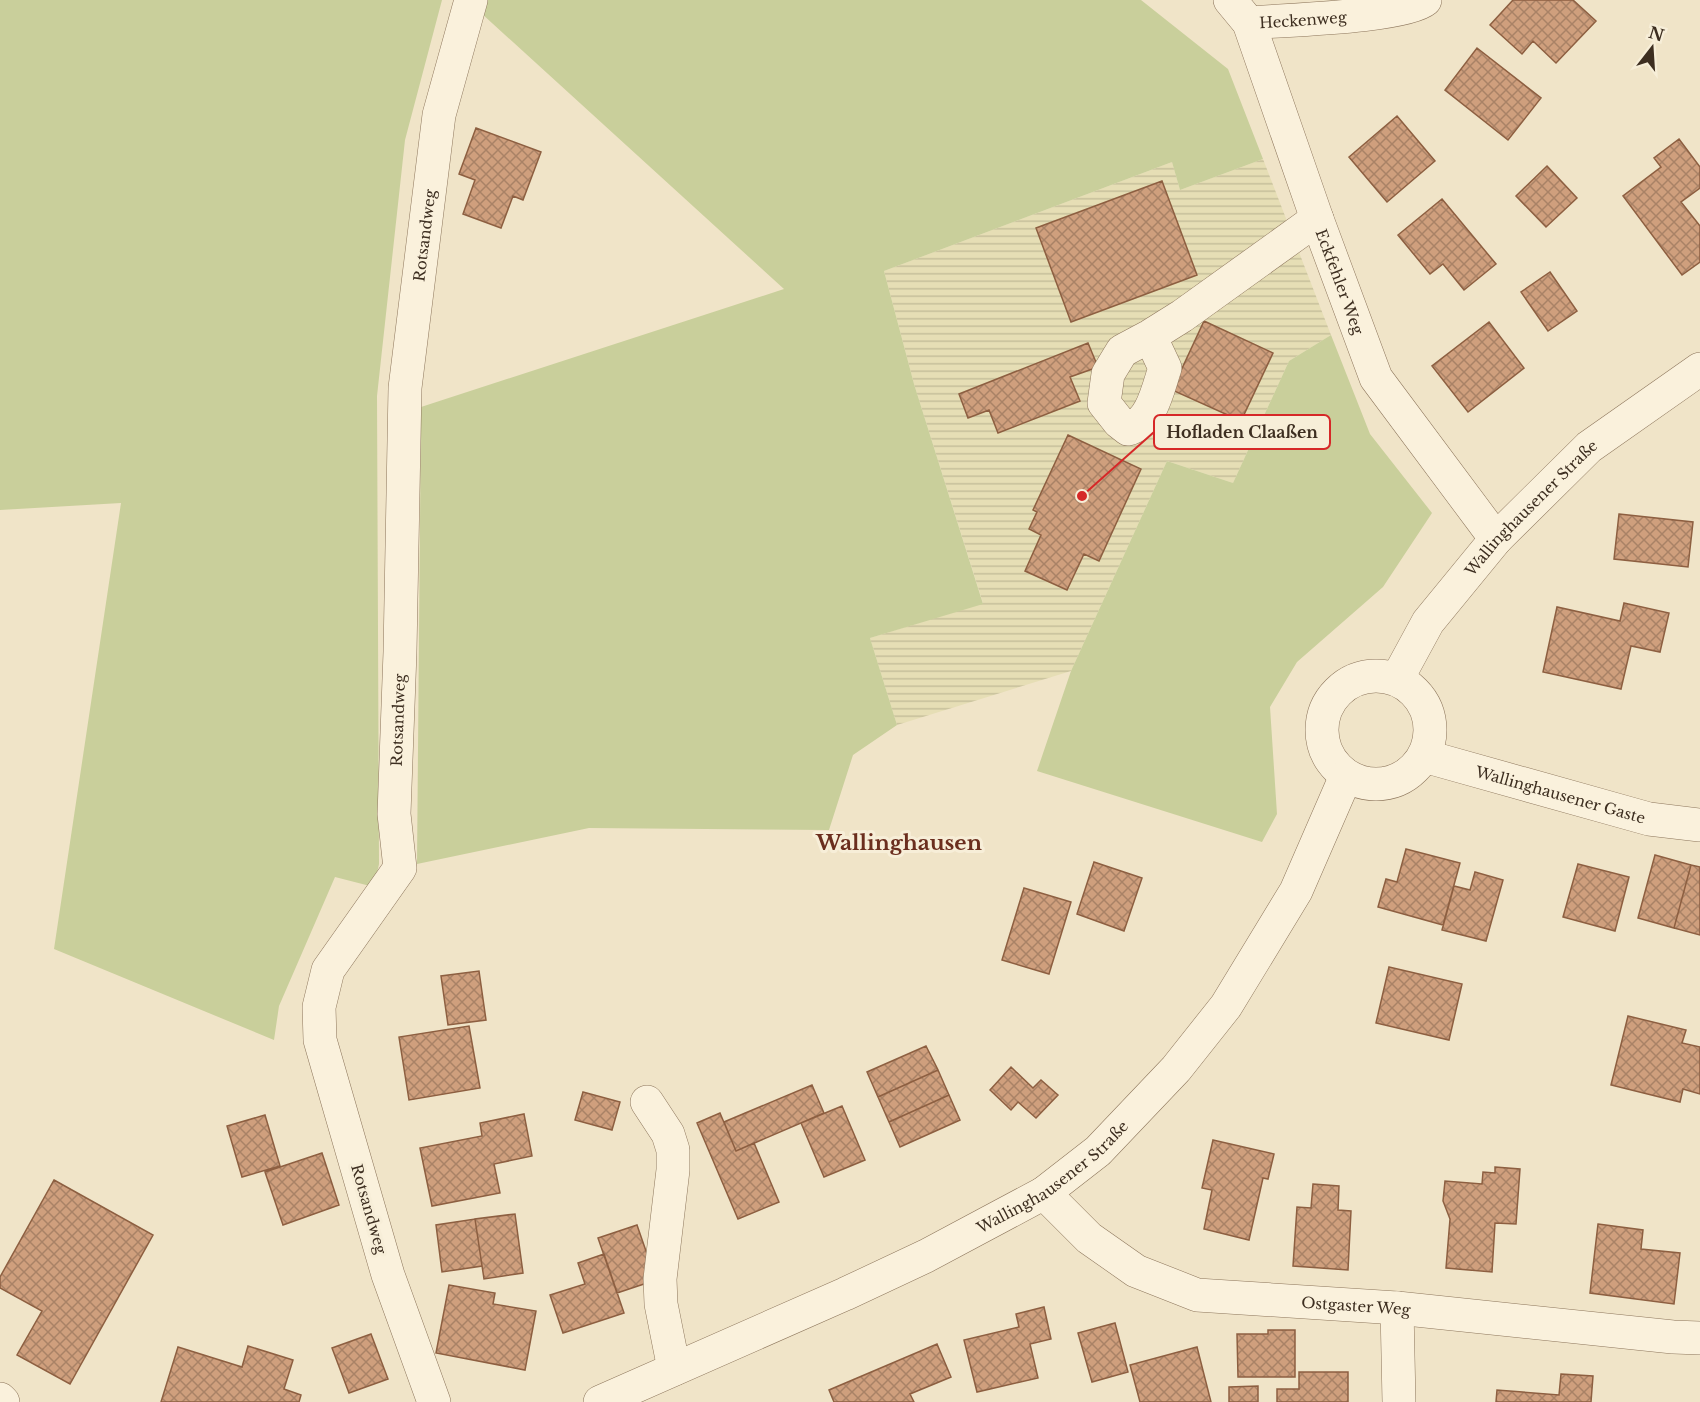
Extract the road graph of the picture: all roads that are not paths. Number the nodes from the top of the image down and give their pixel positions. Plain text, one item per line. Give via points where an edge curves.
1 (471, 0) edge
2 (1425, 0) edge
3 (1239, 12) edge
4 (1317, 219) junction
5 (1150, 336) dead end
6 (1700, 369) edge
7 (1496, 539) junction
8 (1397, 679) junction
9 (1424, 756) junction
10 (1346, 776) junction
11 (1700, 825) edge
12 (647, 1102) dead end
13 (1044, 1193) junction
14 (1397, 1308) junction
15 (1700, 1338) edge
16 (674, 1369) junction
17 (0, 1399) edge
18 (3, 1402) edge
19 (434, 1402) edge
20 (600, 1402) edge
21 (1399, 1402) edge

1 - 19 street, Rotsandweg via 439,115 405,388 394,814 400,868 328,970 319,1007 320,1040 388,1275
2 - 3 street, Heckenweg via 1419,5 1372,14
3 - 4 street, Eckfehler Weg
4 - 5 street
4 - 7 street, Eckfehler Weg via 1376,378
6 - 7 street, Wallinghausener Straße via 1589,447
7 - 8 street, Wallinghausener Straße via 1428,622
8 - 9 street via 1413,689 1430,720 1430,739
8 - 10 street via 1361,677 1344,685 1331,698 1323,714 1324,749
9 - 10 street via 1398,780 1363,783
9 - 11 street, Wallinghausener Gaste via 1649,819
10 - 13 street, Wallinghausener Straße via 1296,891 1226,1006 1176,1069 1098,1150
12 - 16 street via 668,1134 673,1150 660,1279
13 - 14 street, Ostgaster Weg via 1089,1238 1136,1271 1197,1295
13 - 16 street, Wallinghausener Straße via 926,1256
14 - 15 street, Ostgaster Weg
14 - 21 street
16 - 20 street, Wallinghausener Straße
17 - 18 street

